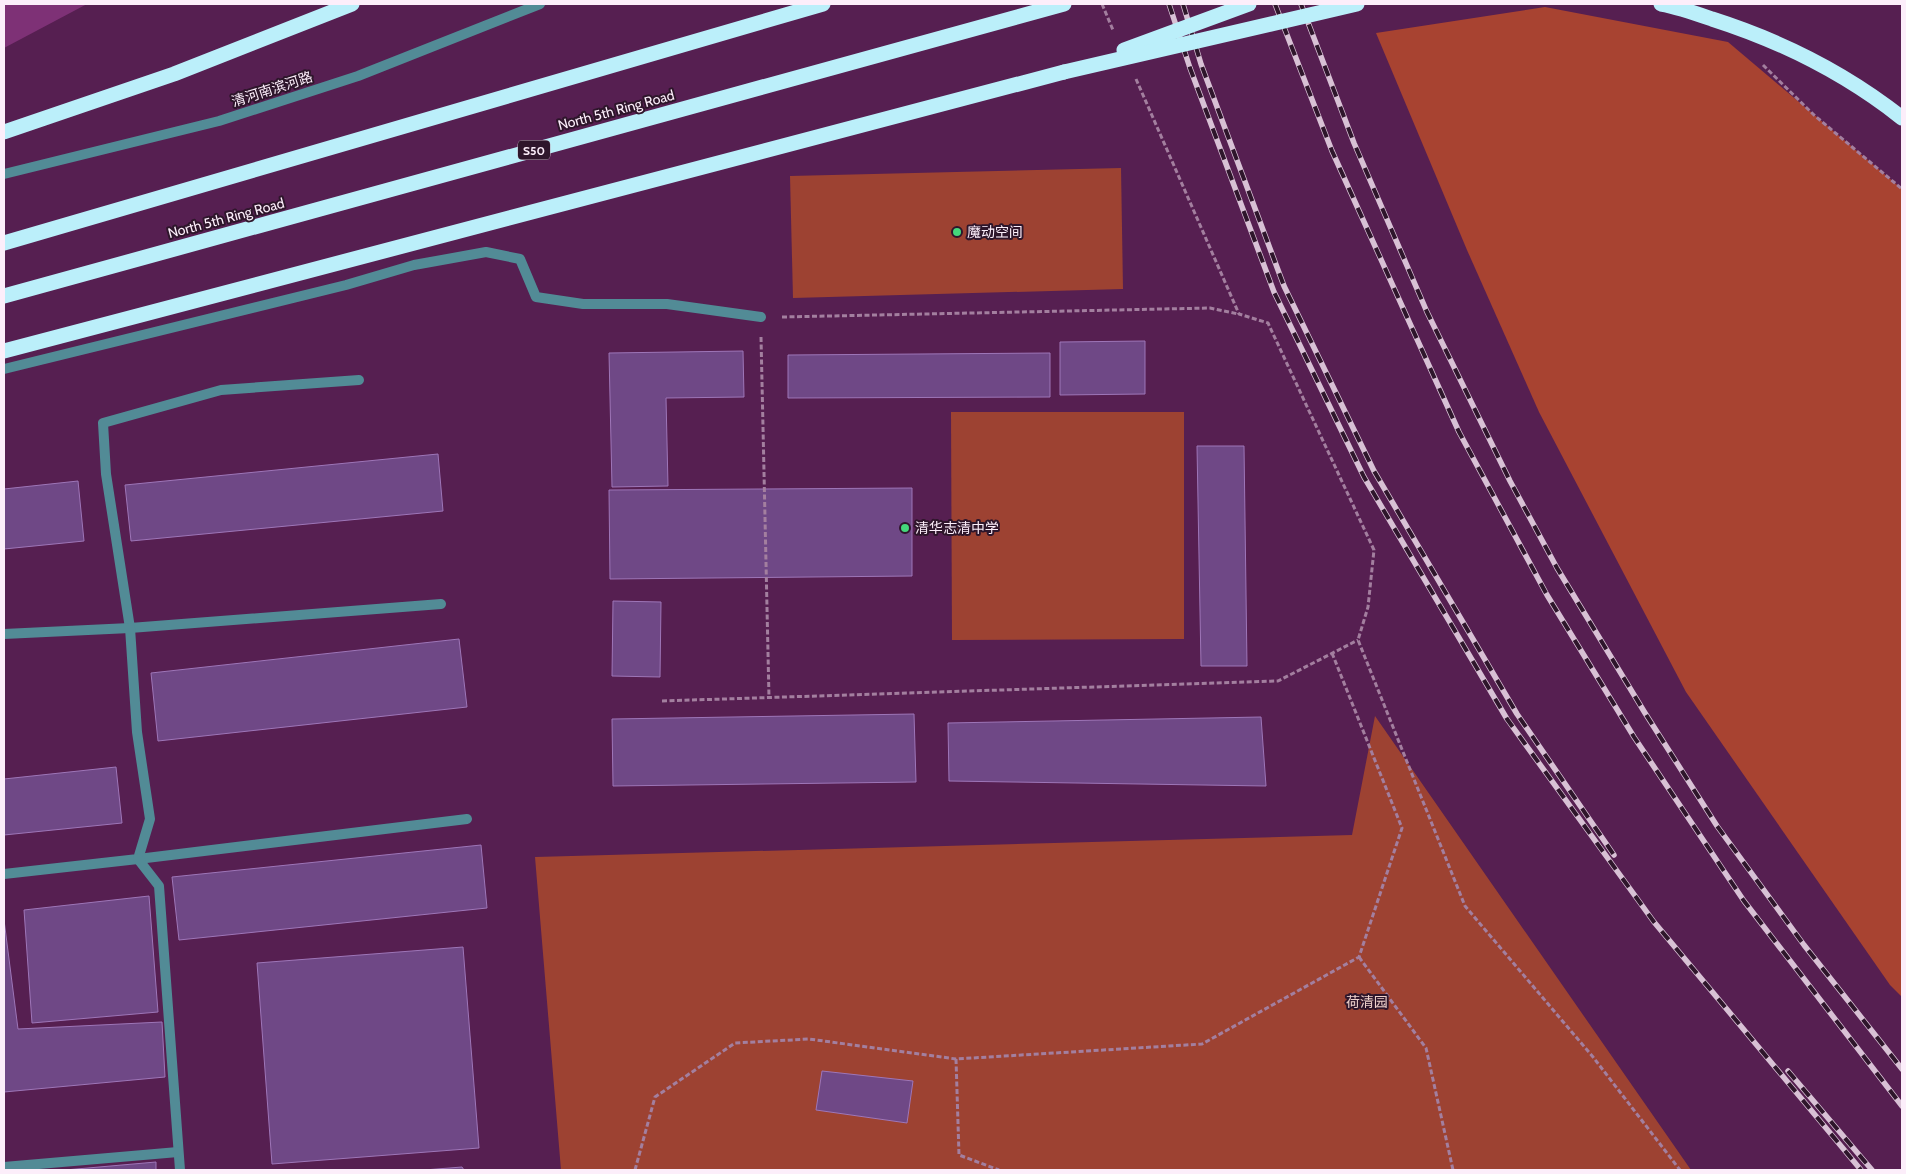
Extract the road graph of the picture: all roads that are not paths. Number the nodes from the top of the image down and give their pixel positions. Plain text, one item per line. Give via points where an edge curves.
1 (352, 4) edge
2 (540, 4) edge
3 (823, 4) edge
4 (1064, 4) edge
5 (1249, 4) edge
6 (1357, 4) edge
7 (1661, 4) edge
8 (1064, 72) junction
9 (1902, 118) edge
10 (4, 132) edge
11 (4, 174) edge
12 (4, 243) edge
13 (4, 296) edge
14 (761, 317) road end
15 (4, 351) edge
16 (4, 369) edge
17 (359, 380) dead end
18 (441, 604) dead end
19 (130, 628) junction
20 (4, 634) edge
21 (467, 819) dead end
22 (138, 859) junction
23 (4, 874) edge
24 (178, 1152) junction
25 (4, 1167) edge
26 (180, 1170) edge

1 - 10 highway via 174,74
2 - 11 lane, 清河南滨河路 via 358,76 238,115
3 - 12 highway
4 - 13 highway, North 5th Ring Road / S50
5 - 8 highway, bridge
6 - 8 highway, bridge
7 - 9 highway, bridge via 1740,28 1801,53 1878,99
8 - 15 highway
14 - 16 lane via 668,304 583,304 536,297 520,259 486,252 414,265 346,286
17 - 19 lane via 221,390 103,423 106,474
18 - 19 lane
19 - 20 lane
19 - 22 lane via 137,732 150,819
21 - 22 lane
22 - 23 lane
22 - 24 lane via 159,886
24 - 25 lane
24 - 26 lane

